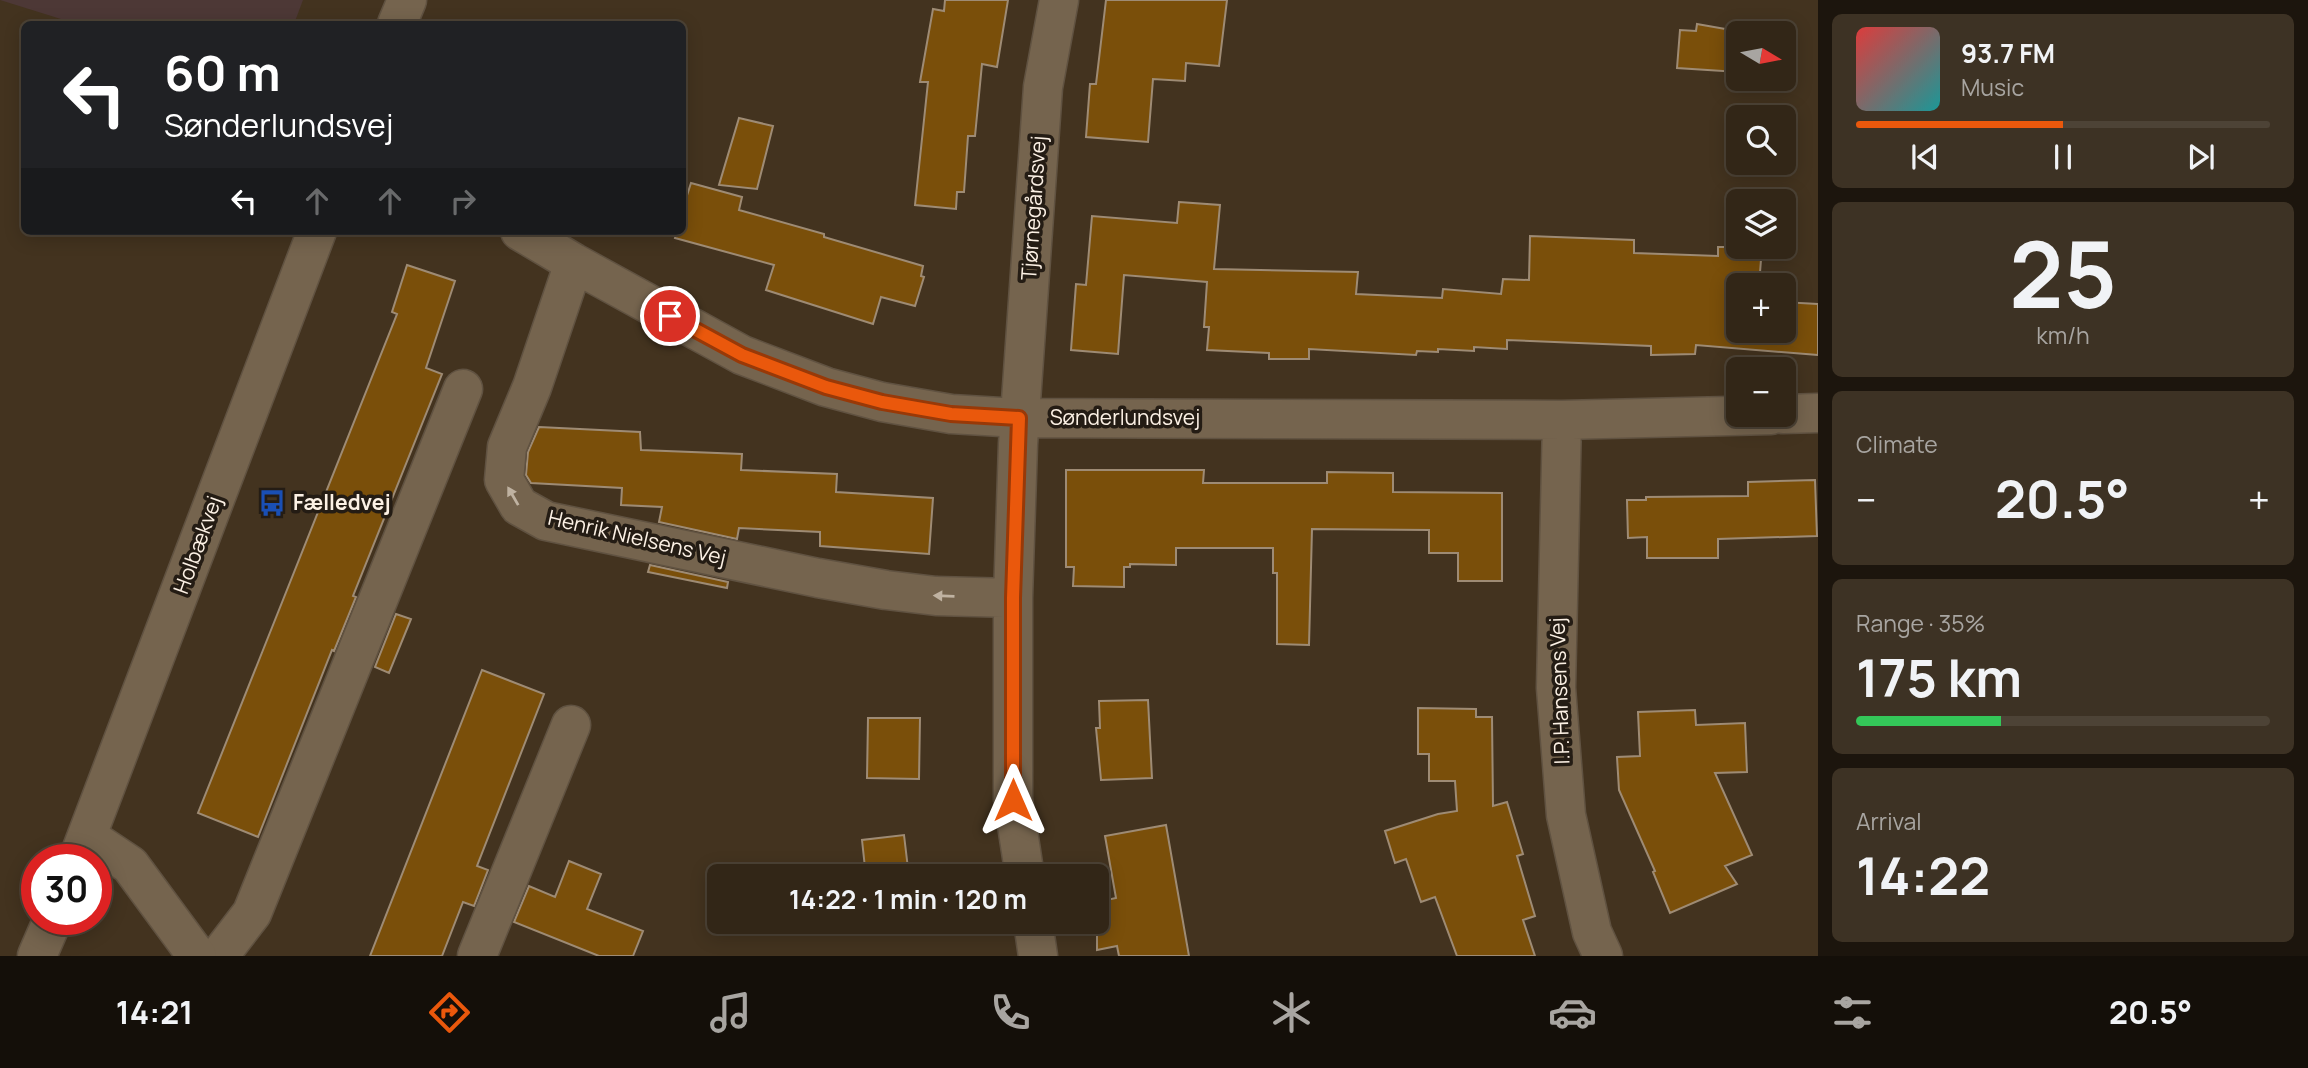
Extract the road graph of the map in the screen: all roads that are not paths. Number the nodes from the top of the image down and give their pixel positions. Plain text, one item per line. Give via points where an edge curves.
1 (407, 0) edge
2 (1059, 0) edge
3 (398, 21) edge
4 (315, 235) edge
5 (527, 235) edge
6 (573, 263) junction
7 (463, 389) dead end
8 (1796, 414) edge
9 (1818, 414) edge
10 (1726, 416) edge
11 (1019, 418) junction
12 (1562, 420) junction
13 (1013, 598) junction
14 (571, 725) dead end
15 (85, 844) edge
16 (112, 858) edge
17 (1023, 864) edge
18 (1035, 934) edge
19 (46, 935) edge
20 (37, 956) edge
21 (197, 956) edge
22 (219, 956) edge
23 (477, 956) edge
24 (1038, 956) edge
25 (1603, 956) edge

1 - 3 street
2 - 11 street, Tjørnegårdsvej via 1042,87
4 - 15 street, Holbækvej
5 - 6 street, Sønderlundsvej
6 - 11 street, Sønderlundsvej via 742,355 826,387 951,414
13 -> 6 street, Henrik Nielsens Vej via 936,597 818,578 546,521 519,506 504,480 507,447
7 - 22 street via 252,913
8 - 9 street
10 - 12 street, Sønderlundsvej
11 - 12 street, Sønderlundsvej
11 - 13 street
12 - 25 street, I.P. Hansens Vej via 1556,688 1566,816 1592,932
13 - 17 street via 1013,800
14 - 23 street
16 - 21 street via 130,865
18 - 24 street
19 - 20 street

